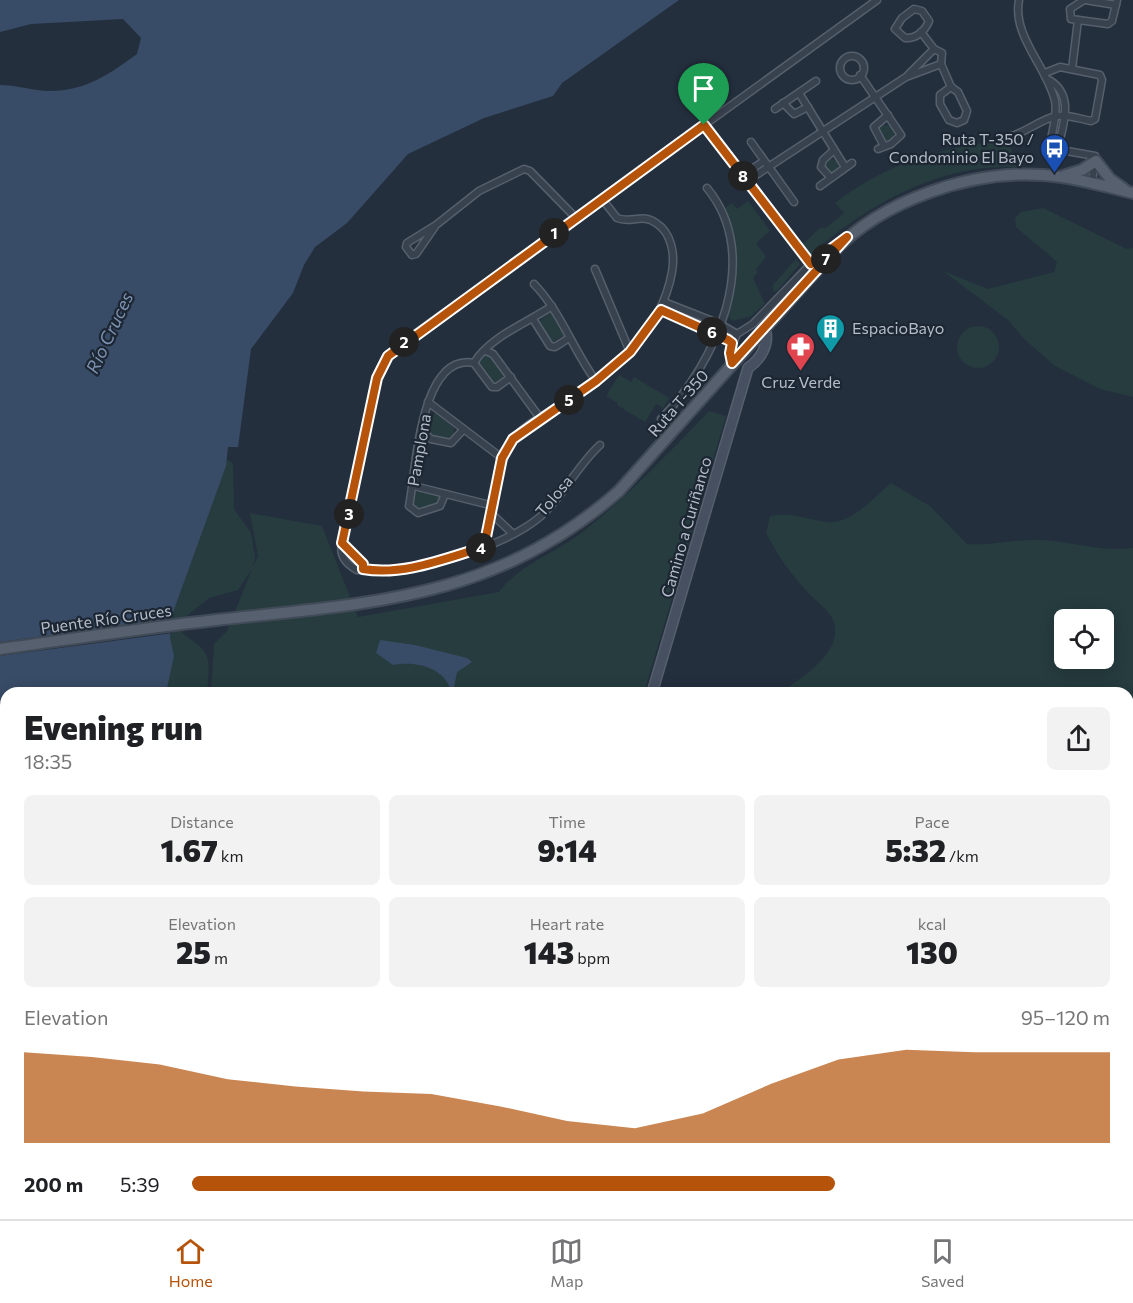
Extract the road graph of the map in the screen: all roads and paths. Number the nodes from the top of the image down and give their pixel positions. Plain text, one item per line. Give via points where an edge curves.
1 (877, 0) edge
2 (1019, 0) edge
3 (1084, 0) edge
4 (1116, 3) edge
5 (1078, 20) junction
6 (921, 32) junction
7 (934, 49) junction
8 (941, 64) junction
9 (1072, 69) junction
10 (1045, 74) junction
11 (860, 75) junction
12 (906, 77) junction
13 (1049, 80) junction
14 (816, 81) dead end
15 (951, 87) junction
16 (799, 93) junction
17 (875, 96) junction
18 (783, 103) junction
19 (808, 107) junction
20 (775, 109) dead end
21 (888, 115) junction
22 (1065, 116) junction
23 (1054, 117) junction
24 (704, 125) junction
25 (822, 130) junction
26 (1008, 137) dead end
27 (751, 142) dead end
28 (1058, 148) junction
29 (834, 150) junction
30 (1096, 161) junction
31 (765, 163) junction
32 (852, 163) dead end
33 (845, 167) junction
34 (1059, 176) junction
35 (831, 177) junction
36 (745, 178) junction
37 (1092, 184) junction
38 (820, 186) dead end
39 (707, 188) dead end
40 (1131, 193) edge
41 (602, 199) junction
42 (794, 201) dead end
43 (576, 218) junction
44 (435, 225) junction
45 (847, 237) junction
46 (811, 264) junction
47 (595, 269) dead end
48 (534, 284) dead end
49 (664, 302) junction
50 (552, 306) junction
51 (661, 310) junction
52 (533, 320) junction
53 (720, 324) junction
54 (753, 324) junction
55 (765, 328) junction
56 (716, 334) junction
57 (737, 334) junction
58 (569, 338) junction
59 (732, 343) junction
60 (486, 351) junction
61 (630, 352) junction
62 (474, 363) junction
63 (732, 363) junction
64 (748, 368) junction
65 (511, 378) junction
66 (596, 381) junction
67 (428, 402) junction
68 (540, 418) junction
69 (661, 419) dead end
70 (421, 430) junction
71 (463, 430) junction
72 (600, 445) dead end
73 (502, 458) junction
74 (414, 486) junction
75 (445, 494) junction
76 (494, 506) junction
77 (493, 515) junction
78 (513, 534) junction
79 (484, 547) junction
80 (216, 620) joint
81 (0, 649) edge
82 (654, 687) edge

1 - 24 street
2 - 10 street via 1023,33
3 - 4 street
3 - 5 street via 1069,11 1071,19
4 - 5 street via 1110,24
5 - 9 street
6 - 6 street via 905,38 895,29 902,18 918,9 929,21
6 - 7 street
7 - 8 street via 943,55
7 - 12 street
8 - 12 street
8 - 15 street
9 - 10 street via 1060,67
9 - 22 street via 1097,73 1102,80 1095,119
10 - 13 street
11 - 11 street via 865,64 858,55 839,66 843,78 849,80
11 - 17 street
12 - 17 street
13 - 22 street via 1061,91
13 - 23 street via 1056,106
14 - 16 street
15 - 15 street via 940,95 939,102 950,120 957,123 964,120 967,111 958,92
16 - 18 street
16 - 19 street
17 - 21 street
17 - 25 street
18 - 19 street via 794,114
18 - 20 street
19 - 25 street
21 - 21 street via 874,127 881,148 901,135
22 - 23 street
22 - 28 street
23 - 26 street via 1023,134
23 - 28 street via 1050,148
24 - 36 street
24 - 41 street
25 - 29 street
25 - 31 street
27 - 31 street
28 - 30 street via 1092,155
29 - 33 street
29 - 35 street via 821,162
30 - 34 main road via 1082,170
30 - 37 street
30 - 40 main road via 1110,180
31 - 36 street
31 - 42 street
32 - 33 street
33 - 35 street
34 - 37 main road, Ruta T-350
34 - 45 main road, Ruta T-350 via 1004,175 948,187 897,208
35 - 38 street
36 - 46 street
37 - 40 main road, Ruta T-350
39 - 53 street via 723,210 733,243 731,279
41 - 43 street
41 - 49 street via 617,218 647,218 666,232 673,260
43 - 44 street via 524,168 478,191
43 - 79 street, Tolosa via 388,356 377,378 342,543 346,562 357,570 388,571
44 - 44 street via 406,244 412,255 416,254
45 - 46 main road
45 - 55 main road, Ruta T-350
46 - 54 street
47 - 61 street
48 - 50 street
49 - 51 street
49 - 53 street
50 - 52 street, Pamplona
50 - 58 street
51 - 56 street
51 - 61 street
52 - 58 street via 550,346
52 - 60 street, Pamplona via 518,324
53 - 56 street
53 - 57 street
54 - 55 street
54 - 57 street
55 - 63 main road, Ruta T-350
55 - 64 street, Camino a Curiñanco via 764,351
56 - 59 street
56 - 69 street via 690,384
57 - 59 street
58 - 66 street
59 - 63 street
60 - 62 street, Pamplona
60 - 65 street via 493,354
61 - 66 street
62 - 65 street via 492,387
62 - 67 street, Pamplona via 464,363 447,372
63 - 64 street
63 - 80 main road, Ruta T-350 via 665,443 618,491 579,524 523,557 464,581 411,596
64 - 82 street, Camino a Curiñanco
65 - 68 street
66 - 68 street
67 - 70 street, Pamplona
67 - 71 street
68 - 73 street via 513,439
70 - 71 street via 431,439 451,443
70 - 74 street, Pamplona
71 - 73 street
72 - 78 street, Tolosa via 583,460 549,508
73 - 76 street
74 - 75 street
74 - 75 street, Pamplona via 409,506 416,512 441,506
75 - 76 street
76 - 77 street
77 - 78 street
77 - 79 street
78 - 79 street, Tolosa
80 - 81 main road, Puente Río Cruces

